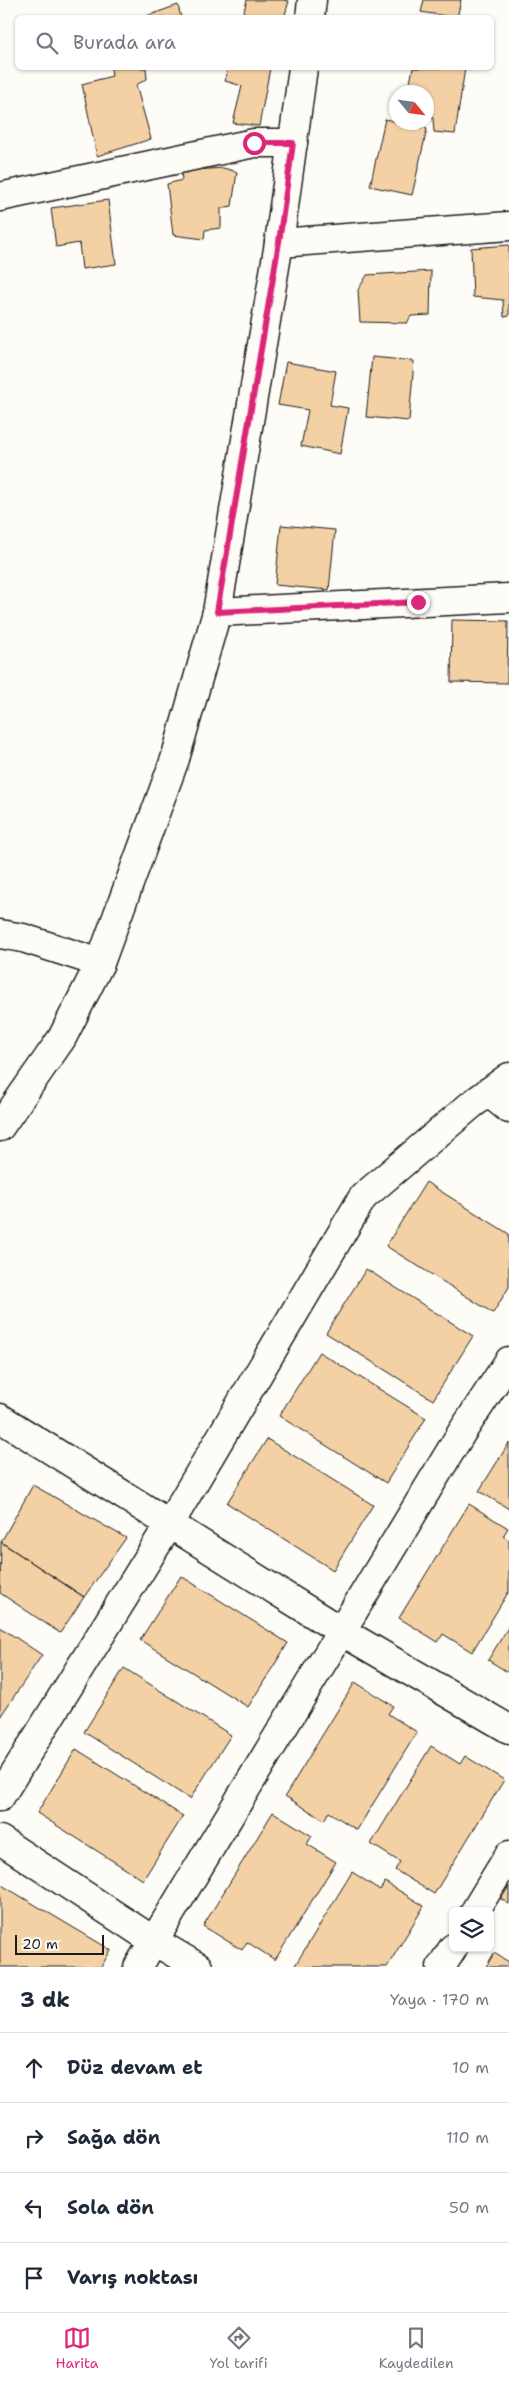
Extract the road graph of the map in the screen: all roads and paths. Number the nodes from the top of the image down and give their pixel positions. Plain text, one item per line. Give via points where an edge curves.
1 (312, 0) edge
2 (310, 15) edge
3 (303, 70) edge
4 (293, 143) junction
5 (0, 197) edge
6 (509, 226) edge
7 (279, 242) junction
8 (509, 598) edge
9 (217, 612) junction
10 (0, 934) edge
11 (100, 963) junction
12 (499, 1084) edge
13 (509, 1109) edge
14 (0, 1127) edge
15 (509, 1361) edge
16 (0, 1418) edge
17 (170, 1523) junction
18 (341, 1631) junction
19 (509, 1729) edge
20 (0, 1797) edge
21 (0, 1840) edge
22 (509, 1855) edge
23 (477, 1907) edge
24 (154, 1941) junction
25 (450, 1952) edge
26 (138, 1967) edge
27 (198, 1967) edge
28 (441, 1967) edge

1 - 2 street
3 - 4 street
4 - 5 street via 254,143
4 - 7 street
6 - 7 street
7 - 9 street
8 - 9 street
9 - 11 street via 175,759
10 - 11 street
11 - 14 street via 62,1038
12 - 13 street
12 - 17 street via 364,1197
15 - 18 street
16 - 17 street
17 - 18 street
17 - 20 street
18 - 19 street
18 - 24 street
21 - 24 street
22 - 23 street
24 - 26 street
24 - 27 street
25 - 28 street

